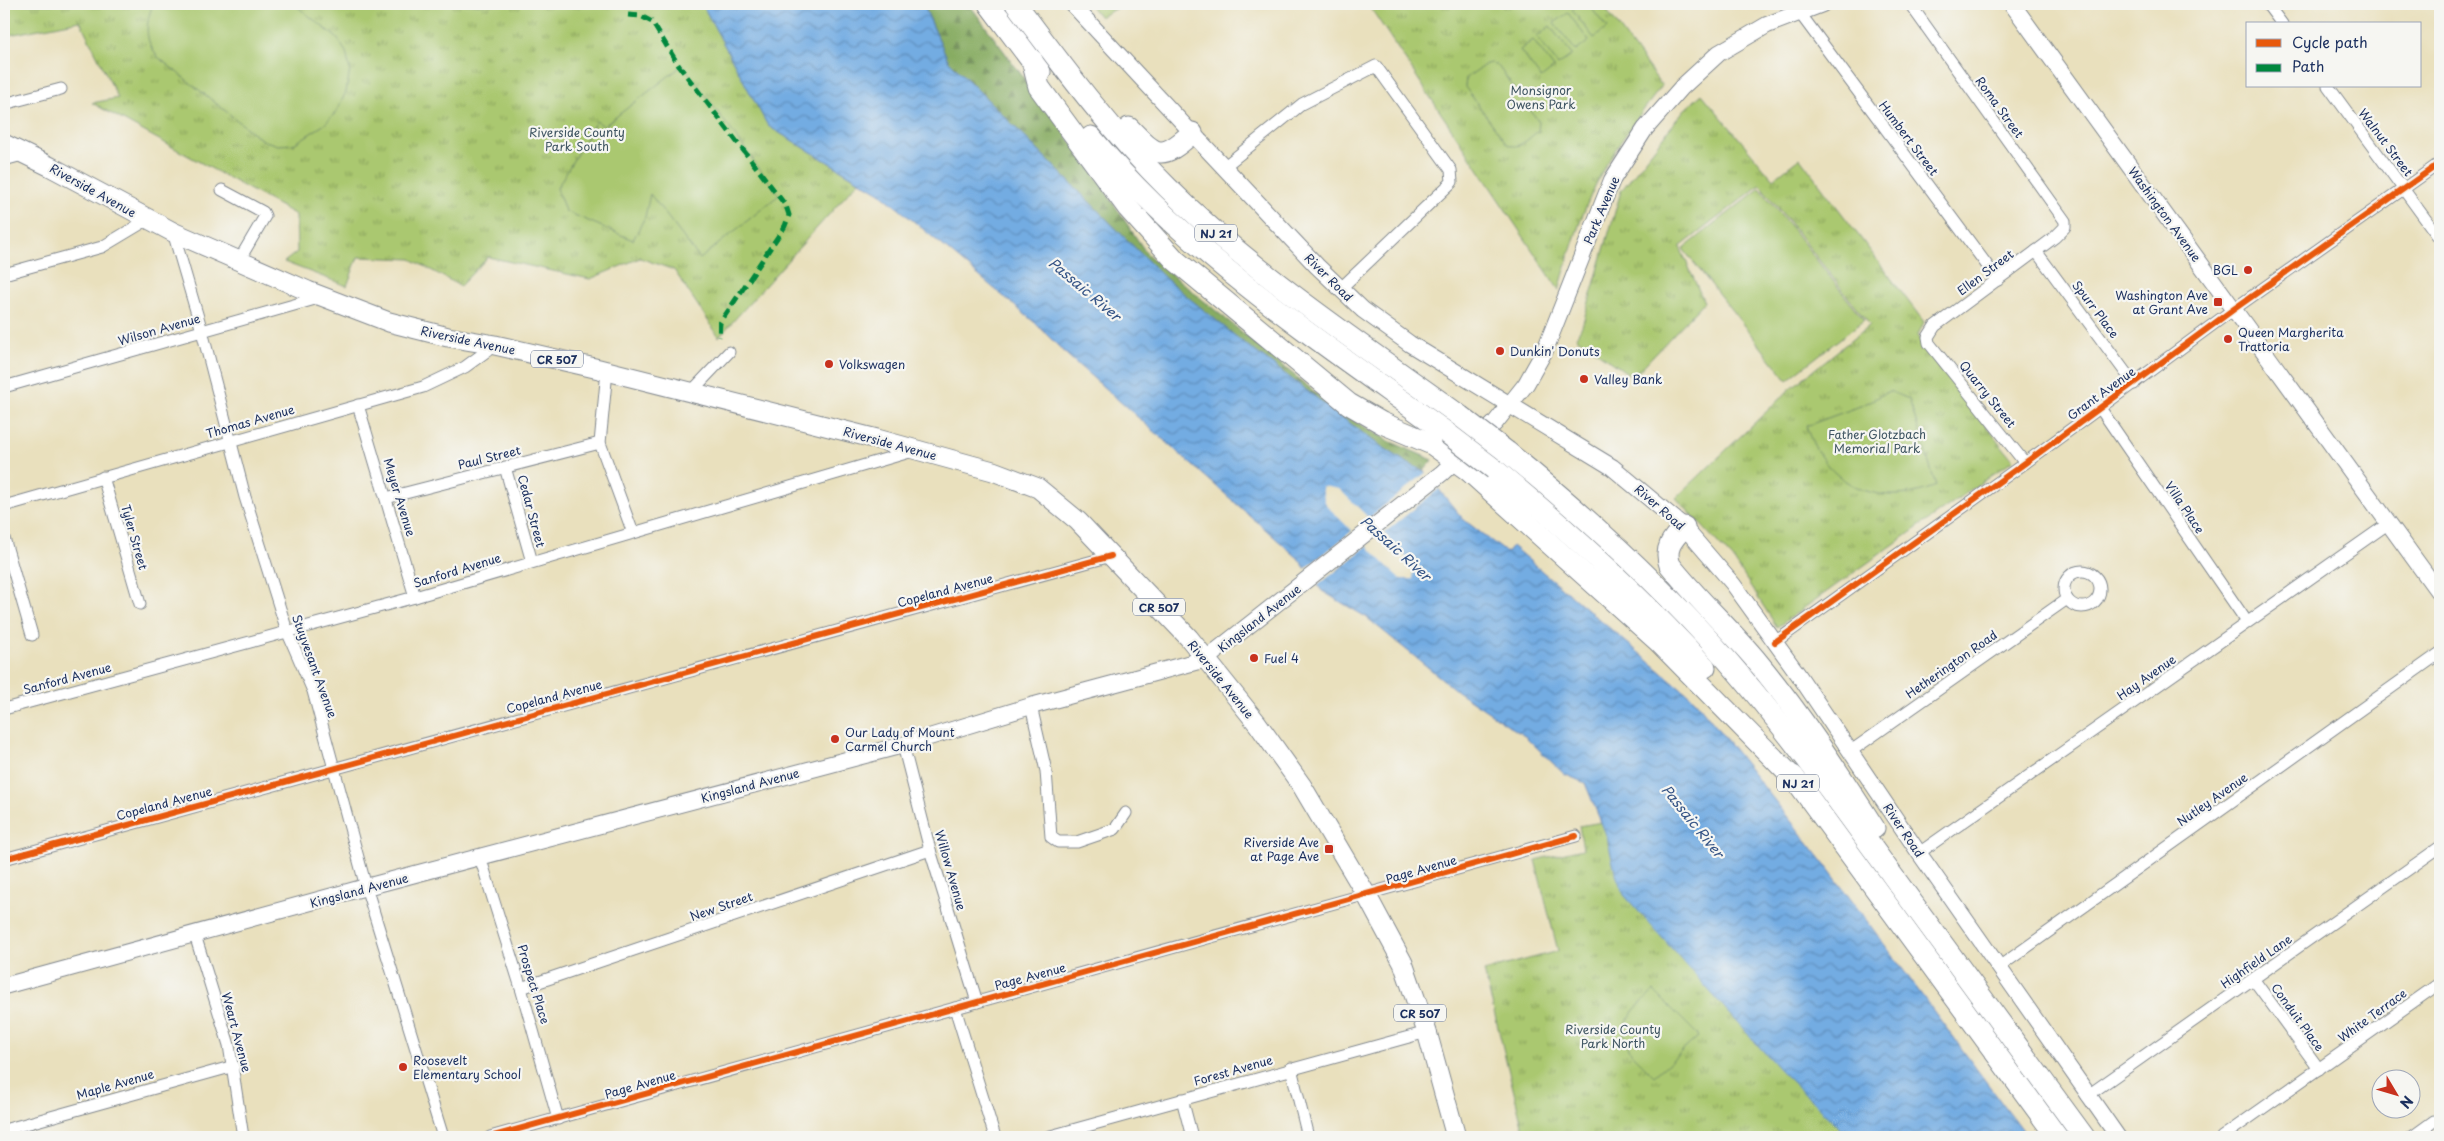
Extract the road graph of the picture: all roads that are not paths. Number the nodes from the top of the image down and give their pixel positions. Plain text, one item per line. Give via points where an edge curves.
1 (989, 4) edge
2 (1016, 4) edge
3 (1022, 4) edge
4 (1072, 4) edge
5 (1822, 4) edge
6 (1910, 4) edge
7 (2012, 4) edge
8 (2267, 4) edge
9 (1799, 12) junction
10 (2280, 22) edge
11 (1032, 60) junction
12 (2329, 88) edge
13 (61, 89) dead end
14 (4, 104) edge
15 (1192, 132) junction
16 (4, 144) edge
17 (26, 154) junction
18 (4, 160) edge
19 (2440, 163) edge
20 (1225, 166) junction
21 (2404, 189) junction
22 (222, 190) dead end
23 (148, 220) junction
24 (2065, 227) joint
25 (173, 232) junction
26 (2440, 239) edge
27 (2036, 251) junction
28 (238, 262) junction
29 (4, 274) edge
30 (1998, 280) junction
31 (1340, 289) junction
32 (322, 297) junction
33 (2234, 309) junction
34 (202, 331) junction
35 (1929, 343) joint
36 (496, 345) junction
37 (729, 352) dead end
38 (606, 371) junction
39 (2134, 384) junction
40 (4, 387) edge
41 (692, 392) junction
42 (1511, 405) junction
43 (358, 406) junction
44 (2100, 408) junction
45 (232, 440) junction
46 (600, 443) junction
47 (917, 450) junction
48 (2025, 463) junction
49 (1448, 466) junction
50 (505, 467) junction
51 (103, 477) junction
52 (386, 498) junction
53 (4, 506) edge
54 (2389, 522) junction
55 (1684, 527) junction
56 (633, 532) junction
57 (4, 538) edge
58 (1111, 556) junction
59 (532, 562) junction
60 (2440, 594) edge
61 (415, 597) junction
62 (2067, 599) dead end
63 (140, 604) dead end
64 (2247, 622) junction
65 (286, 631) junction
66 (32, 635) dead end
67 (1775, 642) junction
68 (2440, 653) edge
69 (1206, 659) junction
70 (1031, 706) junction
71 (4, 709) edge
72 (903, 745) junction
73 (1851, 751) junction
74 (335, 768) junction
75 (1801, 786) junction
76 (1126, 813) dead end
77 (1576, 836) dead end
78 (2440, 847) edge
79 (930, 850) junction
80 (1920, 853) junction
81 (4, 858) edge
82 (480, 858) junction
83 (366, 887) junction
84 (1367, 896) junction
85 (196, 935) junction
86 (1999, 967) junction
87 (1967, 977) junction
88 (2254, 980) junction
89 (2440, 983) edge
90 (4, 986) edge
91 (521, 988) junction
92 (977, 1002) junction
93 (955, 1008) junction
94 (1427, 1032) junction
95 (234, 1066) junction
96 (1291, 1068) junction
97 (2319, 1069) junction
98 (2087, 1096) junction
99 (1182, 1099) junction
100 (558, 1119) junction
101 (2434, 1121) dead end
102 (4, 1130) edge
103 (1074, 1134) edge
104 (243, 1137) edge
105 (442, 1137) edge
106 (490, 1137) edge
107 (995, 1137) edge
108 (1047, 1137) edge
109 (1192, 1137) edge
110 (1308, 1137) edge
111 (1456, 1137) edge
112 (2057, 1137) edge
113 (2084, 1137) edge
114 (2118, 1137) edge
115 (2222, 1137) edge
116 (2412, 1137) edge

1 - 11 highway, NJ 21
2 - 87 highway, NJ 21, bridge via 1119,137 1194,214 1277,282 1507,452 1617,546 1675,604 1726,659 1801,751
3 - 15 highway via 1150,149 1158,152 1172,150
4 - 15 street, River Road
5 - 9 main road, Park Avenue
6 - 24 street, Roma Street via 2065,221
7 - 33 main road, Washington Avenue
8 - 10 street
9 - 30 street, Humbert Street
9 - 42 main road, Park Avenue via 1767,25 1720,53 1682,86 1645,129 1612,180 1551,338
11 - 49 highway via 1039,87 1128,208 1175,260 1349,404 1382,423 1432,444
11 - 75 highway, NJ 21, bridge via 1103,151 1180,230 1264,299 1494,469 1582,543 1660,619 1734,701
12 - 21 street, Walnut Street
13 - 14 street
15 - 20 main road, River Road
16 - 17 main road, Riverside Avenue / CR 507
17 - 18 street
17 - 23 main road, Riverside Avenue / CR 507
19 - 21 street, Grant Avenue
20 - 31 main road, River Road
20 - 31 street via 1302,104 1376,66 1451,170 1452,182
21 - 26 street, Walnut Street
21 - 33 street, Grant Avenue
22 - 28 street via 265,216
23 - 25 main road, Riverside Avenue / CR 507
23 - 29 street via 102,247
24 - 27 street, Ellen Street
25 - 28 main road, Riverside Avenue / CR 507
25 - 34 street, Stuyvesant Avenue
27 - 30 street, Ellen Street
27 - 39 street, Spurr Place
28 - 32 main road, Riverside Avenue / CR 507
30 - 35 street, Ellen Street via 1935,326 1928,337
31 - 42 main road, River Road via 1403,339
32 - 34 street, Wilson Avenue
32 - 36 main road, Riverside Avenue / CR 507 via 389,322
33 - 39 street, Grant Avenue
33 - 54 main road, Washington Avenue
34 - 40 street, Wilson Avenue
34 - 45 street, Stuyvesant Avenue
35 - 48 street, Quarry Street
36 - 38 main road, Riverside Avenue / CR 507
36 - 43 street, Thomas Avenue via 445,378
37 - 41 street
38 - 41 main road, Riverside Avenue / CR 507
38 - 46 street
39 - 44 street, Grant Avenue
41 - 47 main road, Riverside Avenue / CR 507
42 - 49 main road, Park Avenue
42 - 55 main road, River Road via 1612,467
43 - 45 street, Thomas Avenue
43 - 52 street, Meyer Avenue
44 - 48 street, Grant Avenue
44 - 64 street, Villa Place
45 - 51 street, Thomas Avenue
45 - 65 street, Stuyvesant Avenue
46 - 50 street, Paul Street
46 - 56 street
47 - 56 street, Sanford Avenue
47 - 58 main road, Riverside Avenue / CR 507 via 1038,488 1078,521
48 - 67 street, Grant Avenue
49 - 69 main road, Kingsland Avenue
49 - 75 highway via 1658,640
50 - 52 street, Paul Street
50 - 59 street, Cedar Street
51 - 53 street, Thomas Avenue
51 - 63 street, Tyler Street
52 - 61 street, Meyer Avenue
54 - 60 main road, Washington Avenue
54 - 64 street, Hay Avenue
55 - 67 street, River Road via 1716,562
55 - 87 highway via 1667,551 1670,565 1750,653 1793,708 1848,787
56 - 59 street, Sanford Avenue
57 - 66 street
58 - 69 main road, Riverside Avenue / CR 507
58 - 74 street, Copeland Avenue
59 - 61 street, Sanford Avenue
61 - 65 street, Sanford Avenue
62 - 73 street, Hetherington Road
64 - 80 street, Hay Avenue
65 - 71 street, Sanford Avenue
65 - 74 street, Stuyvesant Avenue via 313,691
67 - 73 street, River Road
68 - 86 street, Nutley Avenue
69 - 70 main road, Kingsland Avenue
69 - 84 main road, Riverside Avenue / CR 507 via 1281,754
70 - 72 main road, Kingsland Avenue
70 - 76 street via 1046,771 1051,837 1058,842 1077,842 1115,830
72 - 79 street, Willow Avenue
72 - 82 main road, Kingsland Avenue
73 - 80 street, River Road
74 - 81 street, Copeland Avenue
74 - 83 street, Stuyvesant Avenue
75 - 112 highway, NJ 21
77 - 84 street, Page Avenue
78 - 88 street, Highfield Lane
79 - 91 street, New Street
79 - 92 street, Willow Avenue
80 - 86 street, River Road
82 - 83 main road, Kingsland Avenue
82 - 91 street, Prospect Place
83 - 85 main road, Kingsland Avenue
83 - 105 street, Stuyvesant Avenue
84 - 92 street, Page Avenue
84 - 94 main road, Riverside Avenue / CR 507 via 1403,964
85 - 90 main road, Kingsland Avenue
85 - 95 street, Weart Avenue
86 - 98 street, River Road
87 - 113 highway, NJ 21
88 - 97 street, Conduit Place
88 - 98 street, Highfield Lane
89 - 97 street, White Terrace
91 - 100 street, Prospect Place
92 - 93 street, Page Avenue
93 - 100 street, Page Avenue
93 - 107 street
94 - 96 street, Forest Avenue
94 - 111 main road, Riverside Avenue / CR 507
95 - 102 street, Maple Avenue
95 - 104 street, Weart Avenue
96 - 99 street, Forest Avenue
96 - 110 street
97 - 115 street, White Terrace
98 - 114 street, River Road
99 - 103 street, Forest Avenue
99 - 109 street
100 - 106 street, Page Avenue
101 - 116 street
103 - 108 street, Forest Avenue

